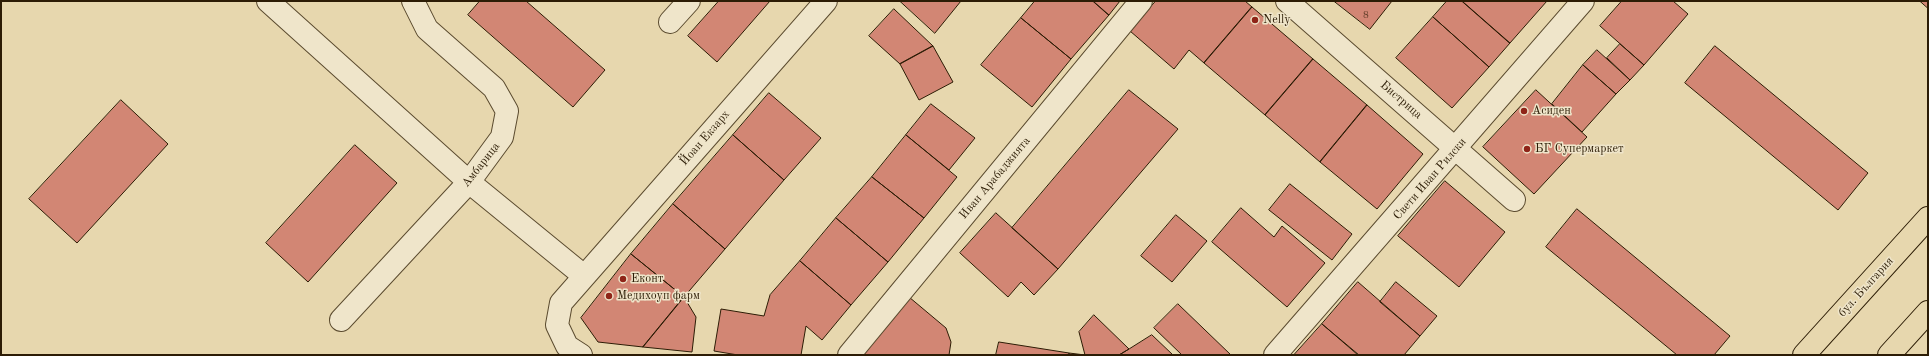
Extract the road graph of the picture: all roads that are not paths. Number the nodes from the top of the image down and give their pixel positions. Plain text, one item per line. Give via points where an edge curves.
1 (268, 1) edge
2 (413, 1) edge
3 (689, 1) edge
4 (826, 1) edge
5 (1141, 1) edge
6 (1287, 1) edge
7 (1583, 1) edge
8 (670, 22) dead end
9 (1456, 149) junction
10 (469, 182) junction
11 (1514, 200) dead end
12 (1928, 218) edge
13 (584, 276) junction
14 (1928, 312) edge
15 (341, 320) dead end
16 (581, 355) edge
17 (849, 355) edge
18 (1275, 355) edge
19 (1804, 355) edge
20 (1889, 355) edge

1 - 10 street
2 - 10 street, Амбарица via 427,29 494,88 507,111 502,137
3 - 8 street
4 - 13 street, Йоан Екзарх
5 - 17 street, Иван Арабаджията
6 - 9 street, Бистрица
7 - 9 street, Свети Иван Рилски
9 - 11 street, Бистрица
9 - 18 street, Свети Иван Рилски
10 - 13 street
10 - 15 street, Амбарица
12 - 19 main road, бул. България
13 - 16 street, Йоан Екзарх via 561,303 557,325 567,346
14 - 20 main road

